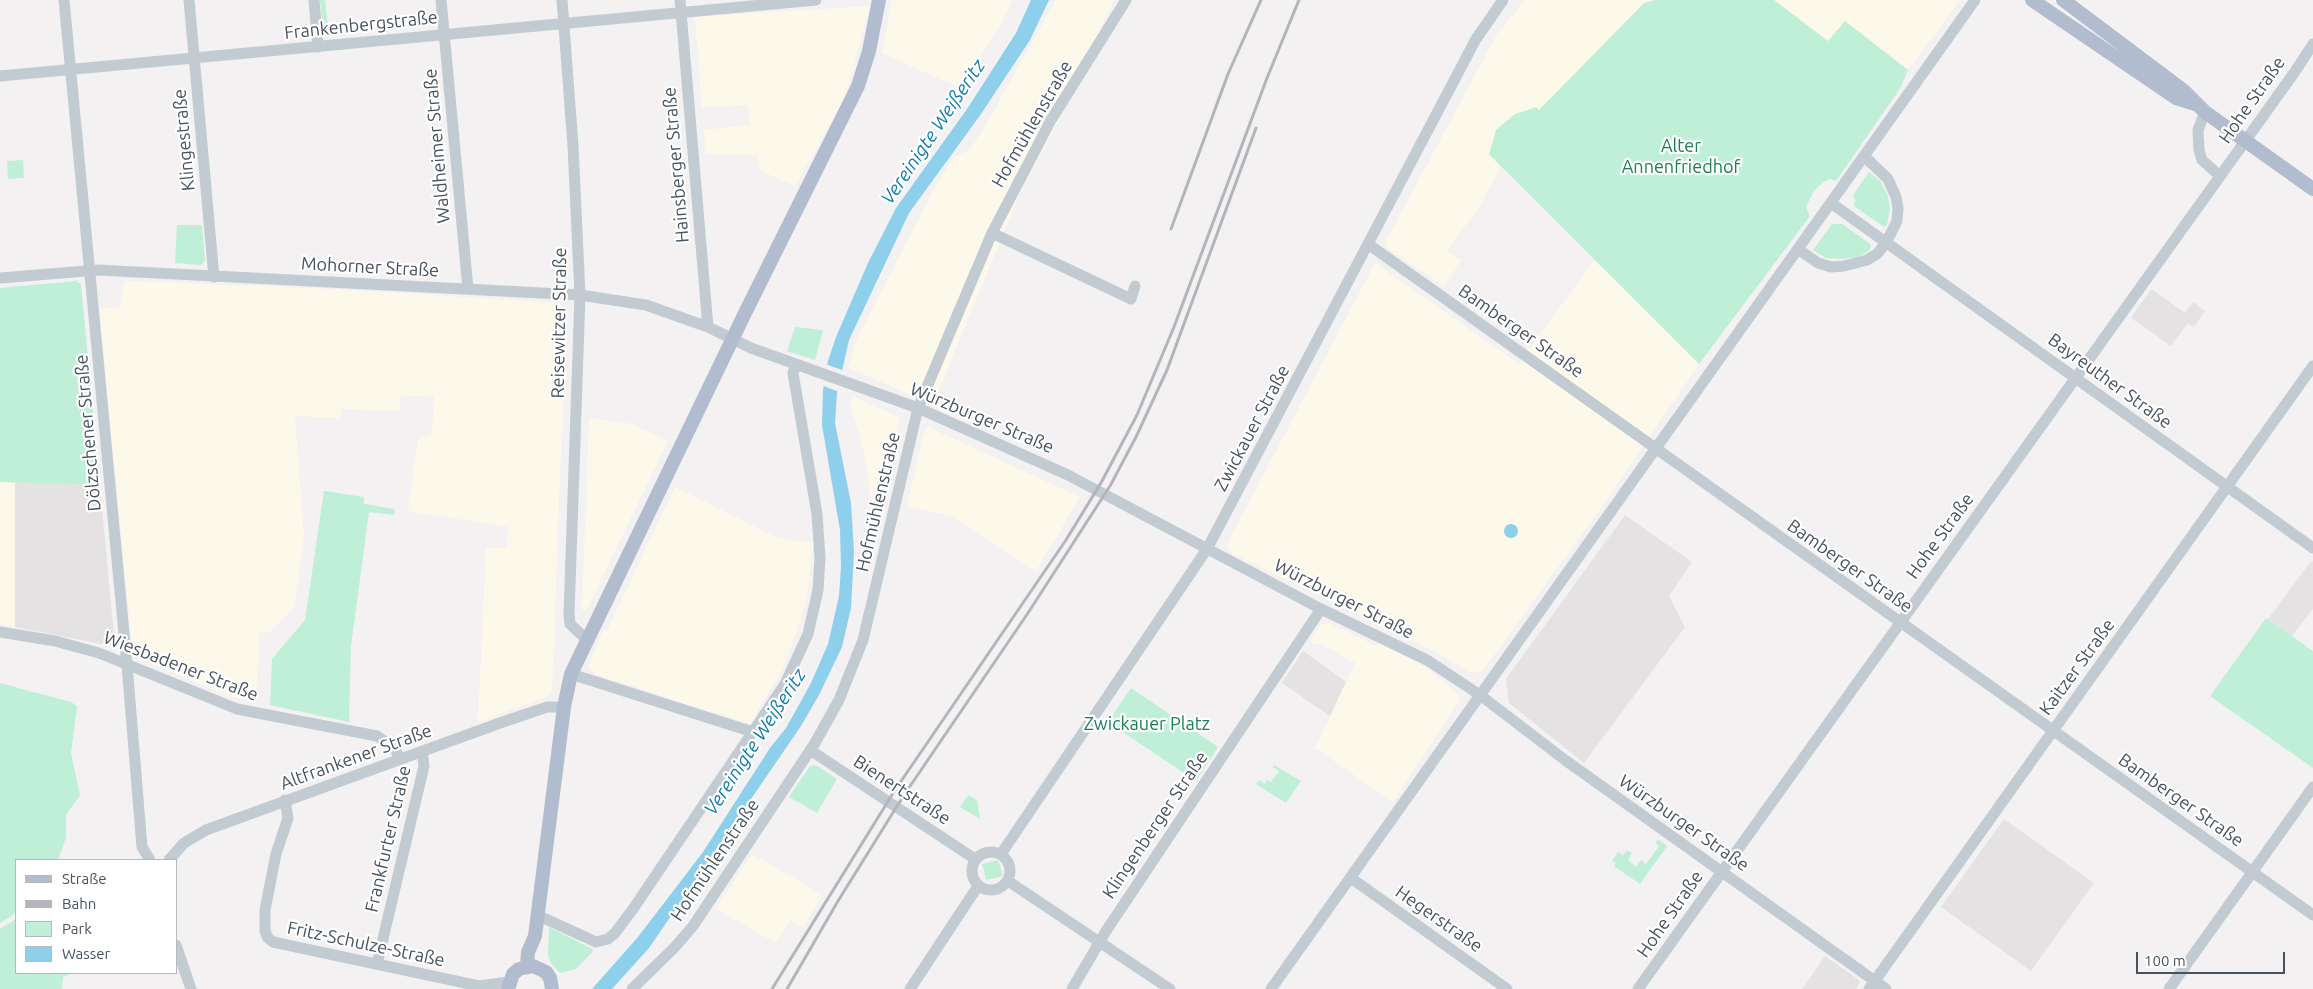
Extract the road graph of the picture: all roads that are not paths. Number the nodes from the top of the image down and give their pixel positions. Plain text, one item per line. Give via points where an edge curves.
1 (64, 0) edge
2 (189, 0) edge
3 (314, 0) edge
4 (441, 0) edge
5 (562, 0) edge
6 (680, 0) edge
7 (816, 0) edge
8 (879, 0) edge
9 (1126, 0) edge
10 (1503, 0) edge
11 (1975, 0) edge
12 (2032, 0) edge
13 (2063, 0) edge
14 (681, 12) junction
15 (565, 23) junction
16 (444, 34) junction
17 (2313, 44) edge
18 (318, 46) junction
19 (194, 58) junction
20 (70, 70) junction
21 (0, 76) edge
22 (2201, 108) junction
23 (2245, 141) junction
24 (1864, 156) junction
25 (2220, 176) junction
26 (2313, 189) edge
27 (1830, 203) junction
28 (992, 233) junction
29 (1886, 243) junction
30 (1368, 244) junction
31 (1798, 249) junction
32 (89, 270) junction
33 (214, 276) junction
34 (0, 278) edge
35 (1135, 286) dead end
36 (468, 289) junction
37 (580, 295) junction
38 (708, 327) junction
39 (732, 339) junction
40 (796, 364) junction
41 (2313, 366) edge
42 (2075, 378) junction
43 (918, 408) junction
44 (1656, 448) junction
45 (2227, 487) junction
46 (2313, 548) edge
47 (1207, 549) junction
48 (1321, 608) junction
49 (1900, 623) junction
50 (0, 632) edge
51 (587, 640) junction
52 (127, 665) junction
53 (571, 674) junction
54 (1480, 695) junction
55 (564, 707) junction
56 (2053, 731) junction
57 (753, 732) junction
58 (810, 750) junction
59 (422, 751) junction
60 (400, 759) junction
61 (2313, 787) edge
62 (285, 800) junction
63 (1001, 854) junction
64 (149, 859) edge
65 (170, 859) edge
66 (975, 859) junction
67 (1721, 872) junction
68 (2252, 872) junction
69 (1351, 878) junction
70 (1008, 881) junction
71 (978, 886) junction
72 (2313, 915) edge
73 (542, 917) junction
74 (1100, 942) junction
75 (178, 951) edge
76 (377, 964) junction
77 (533, 967) junction
78 (509, 985) edge
79 (1872, 985) edge
80 (482, 987) edge
81 (191, 989) edge
82 (552, 989) edge
83 (632, 989) edge
84 (910, 989) edge
85 (1072, 989) edge
86 (1170, 989) edge
87 (1272, 989) edge
88 (1507, 989) edge
89 (1638, 989) edge
90 (1886, 989) edge
91 (2169, 989) edge

1 - 20 street, Dölzschener Straße
2 - 19 street, Klingestraße
3 - 18 street
4 - 16 street, Waldheimer Straße
5 - 15 street, Reisewitzer Straße
6 - 14 street, Hainsberger Straße
7 - 14 street, Frankenbergstraße
8 - 39 main road via 858,86
9 - 28 street, Hofmühlenstraße via 1051,120
10 - 30 street, Zwickauer Straße via 1476,39
11 - 24 street
12 - 22 main road via 2176,98
13 - 22 main road via 2183,90
14 - 15 street, Frankenbergstraße
14 - 38 street, Hainsberger Straße
15 - 16 street, Frankenbergstraße
15 - 37 street, Reisewitzer Straße
16 - 18 street, Frankenbergstraße
16 - 36 street, Waldheimer Straße
17 - 23 street, Hohe Straße
18 - 19 street, Frankenbergstraße
19 - 20 street, Frankenbergstraße
19 - 33 street, Klingestraße
20 - 21 street, Frankenbergstraße
20 - 32 street, Dölzschener Straße
22 - 23 main road
22 - 25 street, Hohe Straße via 2199,150 2202,160
23 - 25 street, Hohe Straße
23 - 26 main road
24 - 27 street
24 - 29 street via 1888,179 1896,197 1897,221
25 - 42 street, Hohe Straße
27 - 29 street, Bayreuther Straße
27 - 31 street
28 - 35 street via 1131,299
28 - 43 street, Hofmühlenstraße
29 - 31 street via 1867,260 1830,267
29 - 42 street, Bayreuther Straße
30 - 44 street, Bamberger Straße
30 - 47 street, Zwickauer Straße
31 - 44 street
32 - 33 street, Mohorner Straße
32 - 34 street, Mohorner Straße
32 - 52 street, Dölzschener Straße
33 - 36 street, Mohorner Straße
36 - 37 street, Mohorner Straße
37 - 38 street, Mohorner Straße via 646,305
37 - 51 street, Reisewitzer Straße via 569,614 570,624
38 - 39 street, Mohorner Straße
39 - 40 street, Würzburger Straße
39 - 51 main road
40 - 43 street, Würzburger Straße
40 - 57 street via 793,373 817,514 818,590 808,634 785,684
41 - 45 street, Kaitzer Straße
42 - 45 street, Bayreuther Straße
42 - 49 street, Hohe Straße
43 - 47 street, Würzburger Straße via 1068,475
43 - 58 street, Hofmühlenstraße via 863,640 839,700
44 - 49 street, Bamberger Straße
44 - 54 street
45 - 46 street, Bayreuther Straße
45 - 56 street, Kaitzer Straße
47 - 48 street, Würzburger Straße
47 - 63 street, Zwickauer Straße
48 - 54 street, Würzburger Straße via 1427,660
48 - 74 street, Klingenberger Straße
49 - 56 street, Bamberger Straße
49 - 67 street, Hohe Straße
50 - 52 street, Wiesbadener Straße via 64,643
51 - 53 main road
52 - 60 street, Wiesbadener Straße via 237,709 377,736 394,749
52 - 64 street, Dölzschener Straße via 142,847
53 - 55 main road
53 - 57 street
54 - 67 street, Würzburger Straße
54 - 69 street
55 - 59 street, Altfrankener Straße via 547,707
55 - 73 main road
56 - 68 street, Bamberger Straße
56 - 79 street, Kaitzer Straße
57 - 73 street via 615,933 596,942
58 - 66 street, Bienertstraße
58 - 83 street, Hofmühlenstraße via 693,926
59 - 60 street, Altfrankener Straße
59 - 76 street, Frankfurter Straße via 424,763
60 - 62 street, Altfrankener Straße
61 - 68 street
62 - 65 street, Altfrankener Straße via 195,835
62 - 76 street, Fritz-Schulze-Straße via 288,818 276,854 266,910 268,938 273,942
63 - 66 street via 988,851
63 - 70 street via 1010,866
66 - 71 street via 972,873
67 - 79 street, Würzburger Straße
67 - 89 street, Hohe Straße
68 - 72 street, Bamberger Straße
68 - 91 street
69 - 87 street
69 - 88 street, Hegerstraße
70 - 71 street via 994,890
70 - 74 street
71 - 84 street
73 - 77 main road via 535,936
74 - 85 street, Klingenberger Straße
74 - 86 street
75 - 81 street
76 - 80 street, Fritz-Schulze-Straße
77 - 78 main road via 513,974
77 - 82 main road via 550,978
78 - 80 street, Fritz-Schulze-Straße
79 - 90 street, Würzburger Straße

